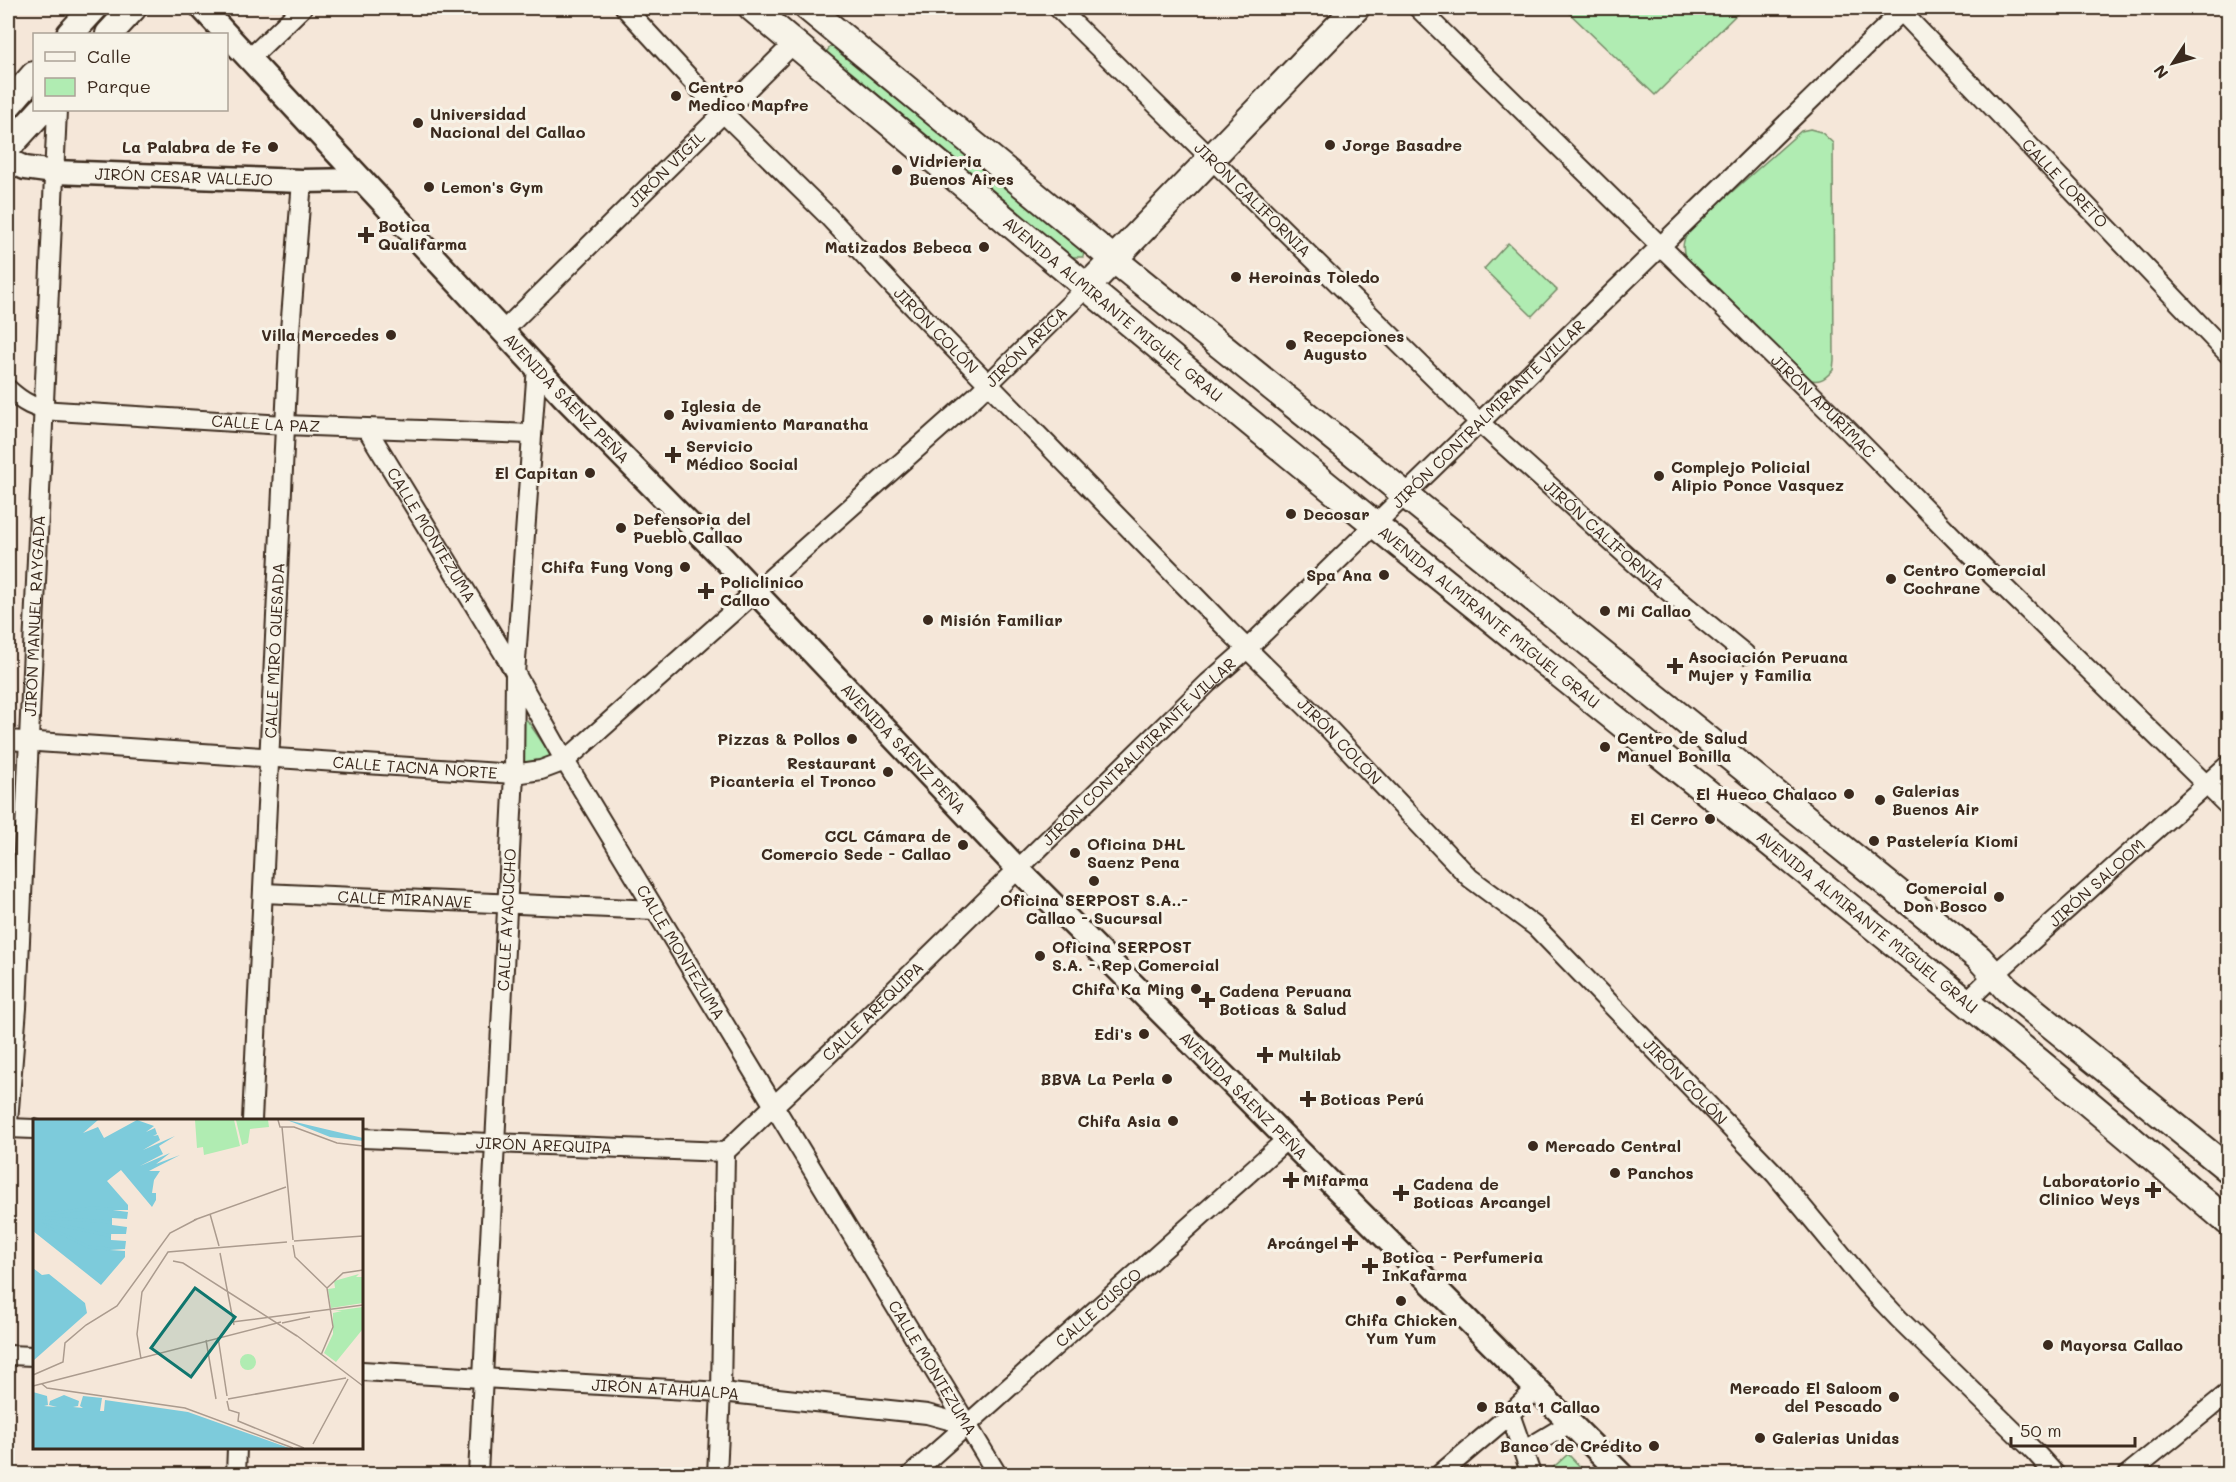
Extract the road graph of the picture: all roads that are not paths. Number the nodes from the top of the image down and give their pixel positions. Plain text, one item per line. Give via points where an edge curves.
1 (94, 8) edge
2 (133, 8) edge
3 (202, 8) edge
4 (302, 8) edge
5 (625, 8) edge
6 (752, 8) edge
7 (1058, 8) edge
8 (1356, 8) edge
9 (1418, 8) edge
10 (1901, 8) edge
11 (818, 11) edge
12 (71, 33) edge
13 (110, 33) edge
14 (225, 33) edge
15 (228, 36) edge
16 (794, 43) junction
17 (249, 59) junction
18 (33, 76) edge
19 (8, 105) edge
20 (41, 111) edge
21 (57, 111) edge
22 (723, 114) junction
23 (8, 147) edge
24 (1210, 158) junction
25 (8, 160) edge
26 (54, 172) junction
27 (362, 180) junction
28 (302, 181) junction
29 (1660, 246) junction
30 (1112, 258) junction
31 (1086, 288) junction
32 (503, 331) junction
33 (2229, 354) edge
34 (537, 366) junction
35 (989, 384) junction
36 (8, 388) edge
37 (44, 410) junction
38 (1480, 423) junction
39 (285, 426) junction
40 (367, 429) junction
41 (532, 434) junction
42 (1405, 495) junction
43 (1374, 525) junction
44 (756, 592) junction
45 (1248, 648) junction
46 (1744, 654) dead end
47 (515, 674) junction
48 (8, 740) edge
49 (29, 741) junction
50 (269, 757) junction
51 (1731, 758) junction
52 (565, 761) junction
53 (2229, 765) edge
54 (514, 774) junction
55 (2207, 785) junction
56 (1700, 787) junction
57 (2229, 806) edge
58 (1018, 869) junction
59 (263, 893) junction
60 (507, 903) junction
61 (655, 910) junction
62 (1994, 975) junction
63 (1966, 1002) junction
64 (774, 1104) junction
65 (252, 1119) edge
66 (8, 1122) edge
67 (8, 1128) edge
68 (33, 1129) edge
69 (363, 1138) edge
70 (1287, 1139) junction
71 (496, 1143) junction
72 (725, 1152) junction
73 (2229, 1169) edge
74 (2229, 1222) edge
75 (8, 1355) edge
76 (33, 1356) edge
77 (363, 1371) edge
78 (483, 1376) junction
79 (1536, 1389) junction
80 (721, 1392) junction
81 (2229, 1393) edge
82 (1510, 1414) junction
83 (1570, 1423) junction
84 (967, 1425) junction
85 (237, 1449) edge
86 (1523, 1452) junction
87 (236, 1474) edge
88 (478, 1474) edge
89 (717, 1474) edge
90 (912, 1474) edge
91 (997, 1474) edge
92 (1440, 1474) edge
93 (1531, 1474) edge
94 (1621, 1474) edge
95 (2055, 1474) edge
96 (2128, 1474) edge

1 - 12 main road
2 - 13 main road
3 - 14 street, AVENIDA SÁENZ PEÑA
4 - 17 street
5 - 22 street, JIRÓN COLÓN
6 - 16 main road, AVENIDA ALMIRANTE MIGUEL GRAU
7 - 24 street, JIRÓN CALIFORNIA
8 - 24 main road, JIRÓN ARICA
9 - 29 street, JIRÓN APURÍMAC
10 - 29 street, JIRÓN CONTRALMIRANTE VILLAR
10 - 33 street, CALLE LORETO
11 - 16 main road, JIRÓN VIGIL
11 - 30 main road
15 - 17 street, AVENIDA SÁENZ PEÑA
16 - 22 street, JIRÓN VIGIL
16 - 31 main road, AVENIDA ALMIRANTE MIGUEL GRAU
17 - 27 street, AVENIDA SÁENZ PEÑA
18 - 19 main road
20 - 23 main road
21 - 26 street, JIRÓN MANUEL RAYGADA
22 - 32 street, JIRÓN VIGIL
22 - 35 street, JIRÓN COLÓN
24 - 30 main road, JIRÓN ARICA
24 - 38 street, JIRÓN CALIFORNIA
25 - 26 street, JIRÓN CESAR VALLEJO via 25,168
26 - 28 street, JIRÓN CESAR VALLEJO
26 - 37 street, JIRÓN MANUEL RAYGADA
27 - 28 street, JIRÓN CESAR VALLEJO
27 - 32 street, AVENIDA SÁENZ PEÑA
28 - 39 street, CALLE MIRÓ QUESADA
29 - 38 street, JIRÓN CONTRALMIRANTE VILLAR
29 - 55 street, JIRÓN APURÍMAC
30 - 31 main road, JIRÓN ARICA
30 - 42 main road
31 - 35 street, JIRÓN ARICA
31 - 43 main road, AVENIDA ALMIRANTE MIGUEL GRAU
32 - 34 street, AVENIDA SÁENZ PEÑA
34 - 41 street, CALLE AYACUCHO
34 - 44 street, AVENIDA SÁENZ PEÑA
35 - 44 street, JIRÓN ARICA
35 - 45 street, JIRÓN COLÓN
36 - 37 street, CALLE LA PAZ via 30,405
37 - 39 street, CALLE LA PAZ
37 - 49 street, JIRÓN MANUEL RAYGADA
38 - 42 street, JIRÓN CONTRALMIRANTE VILLAR
38 - 46 street, JIRÓN CALIFORNIA via 1647,574
39 - 40 street, CALLE LA PAZ
39 - 50 street, CALLE MIRÓ QUESADA
40 - 41 street, CALLE LA PAZ
40 - 47 street, CALLE MONTEZUMA
41 - 47 street, CALLE AYACUCHO
42 - 43 street, JIRÓN CONTRALMIRANTE VILLAR
42 - 51 main road
43 - 45 street, JIRÓN CONTRALMIRANTE VILLAR
43 - 56 main road, AVENIDA ALMIRANTE MIGUEL GRAU
44 - 52 street, CALLE TACNA NORTE
44 - 58 street, AVENIDA SÁENZ PEÑA
45 - 58 street, JIRÓN CONTRALMIRANTE VILLAR
45 - 95 street, JIRÓN COLÓN via 1470,878 1536,927 1775,1174 1899,1319
47 - 52 street, CALLE MONTEZUMA
47 - 54 street, CALLE AYACUCHO
48 - 49 street, CALLE TACNA NORTE
49 - 50 street, CALLE TACNA NORTE
49 - 66 street, JIRÓN MANUEL RAYGADA via 18,1008
50 - 54 street, CALLE TACNA NORTE
50 - 59 street, CALLE MIRÓ QUESADA
51 - 56 main road
51 - 62 main road via 1979,958
52 - 54 street, CALLE TACNA NORTE
52 - 61 street, CALLE MONTEZUMA
53 - 55 street, JIRÓN SALOOM
54 - 60 street, CALLE AYACUCHO
55 - 57 street, JIRÓN APURÍMAC
55 - 62 street, JIRÓN SALOOM
56 - 63 main road, AVENIDA ALMIRANTE MIGUEL GRAU
58 - 64 street, CALLE AREQUIPA
58 - 70 street, AVENIDA SÁENZ PEÑA
59 - 60 street, CALLE MIRANAVE
59 - 65 street, CALLE MIRÓ QUESADA
60 - 61 street, CALLE MIRANAVE
60 - 71 street, CALLE AYACUCHO
61 - 64 street, CALLE MONTEZUMA
62 - 63 street, JIRÓN SALOOM
62 - 73 main road
63 - 74 main road, AVENIDA ALMIRANTE MIGUEL GRAU
64 - 72 street, CALLE AREQUIPA
64 - 84 street, CALLE MONTEZUMA
67 - 68 street
69 - 71 street, JIRÓN AREQUIPA
70 - 79 street, AVENIDA SÁENZ PEÑA
70 - 84 street, CALLE CUSCO
71 - 72 street, JIRÓN AREQUIPA
71 - 78 street, CALLE AYACUCHO
72 - 80 street
75 - 76 street
77 - 78 street, JIRÓN ATAHUALPA
78 - 80 street, JIRÓN ATAHUALPA
78 - 88 street, CALLE AYACUCHO
79 - 82 street
79 - 83 street, AVENIDA SÁENZ PEÑA
80 - 84 street, JIRÓN ATAHUALPA via 927,1414
80 - 89 street
81 - 96 street
82 - 86 street
82 - 92 street
83 - 86 street
83 - 94 street, AVENIDA SÁENZ PEÑA
84 - 90 street, CALLE CUSCO
84 - 91 street, CALLE MONTEZUMA
85 - 87 street
86 - 93 street

